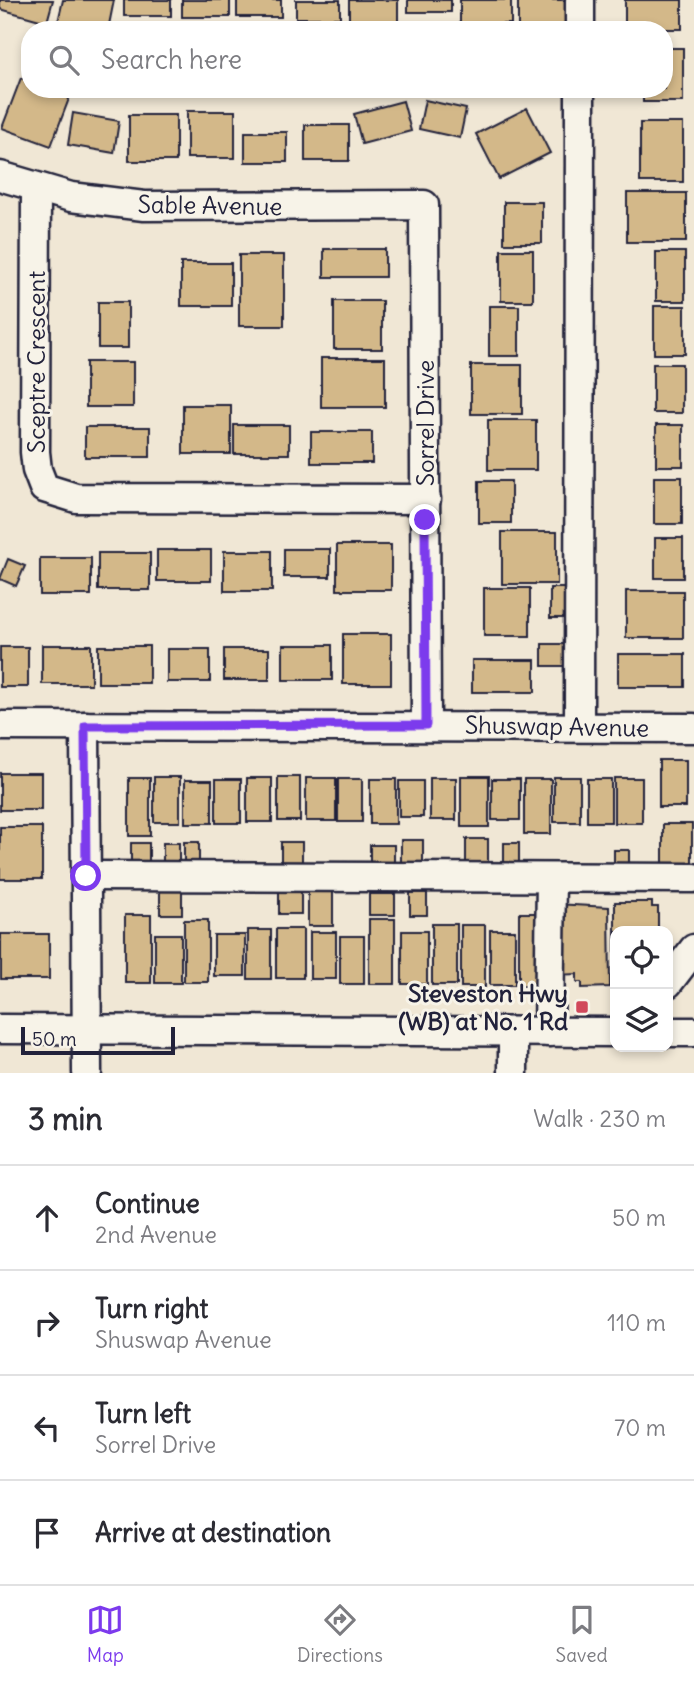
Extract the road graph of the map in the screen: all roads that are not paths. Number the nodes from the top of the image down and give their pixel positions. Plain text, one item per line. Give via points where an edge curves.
1 (580, 0) edge
2 (580, 21) edge
3 (580, 98) edge
4 (0, 176) edge
5 (36, 188) junction
6 (424, 205) joint
7 (425, 499) junction
8 (426, 725) junction
9 (0, 726) edge
10 (85, 726) junction
11 (579, 726) junction
12 (694, 728) edge
13 (86, 876) junction
14 (551, 878) junction
15 (694, 878) edge
16 (694, 949) edge
17 (673, 976) edge
18 (0, 1029) edge
19 (87, 1029) junction
20 (513, 1032) junction
21 (549, 1032) junction
22 (610, 1032) edge
23 (673, 1032) edge
24 (694, 1032) edge
25 (87, 1073) edge
26 (513, 1073) edge

1 - 2 street
3 - 11 street
4 - 5 street, Sable Avenue
5 - 6 street, Sable Avenue via 144,206
5 - 7 street, Sceptre Crescent via 35,452 44,488 76,498
6 - 7 street, Sorrel Drive
7 - 8 street, Sorrel Drive
8 - 10 street, Shuswap Avenue
8 - 11 street, Shuswap Avenue
9 - 10 street, Shuswap Avenue
10 - 13 street
11 - 12 street, Shuswap Avenue
13 - 14 street
13 - 19 street
14 - 15 street
14 - 21 street
16 - 17 street
18 - 19 street
19 - 20 street
19 - 25 street
20 - 21 street
20 - 26 street
21 - 22 street
23 - 24 street

